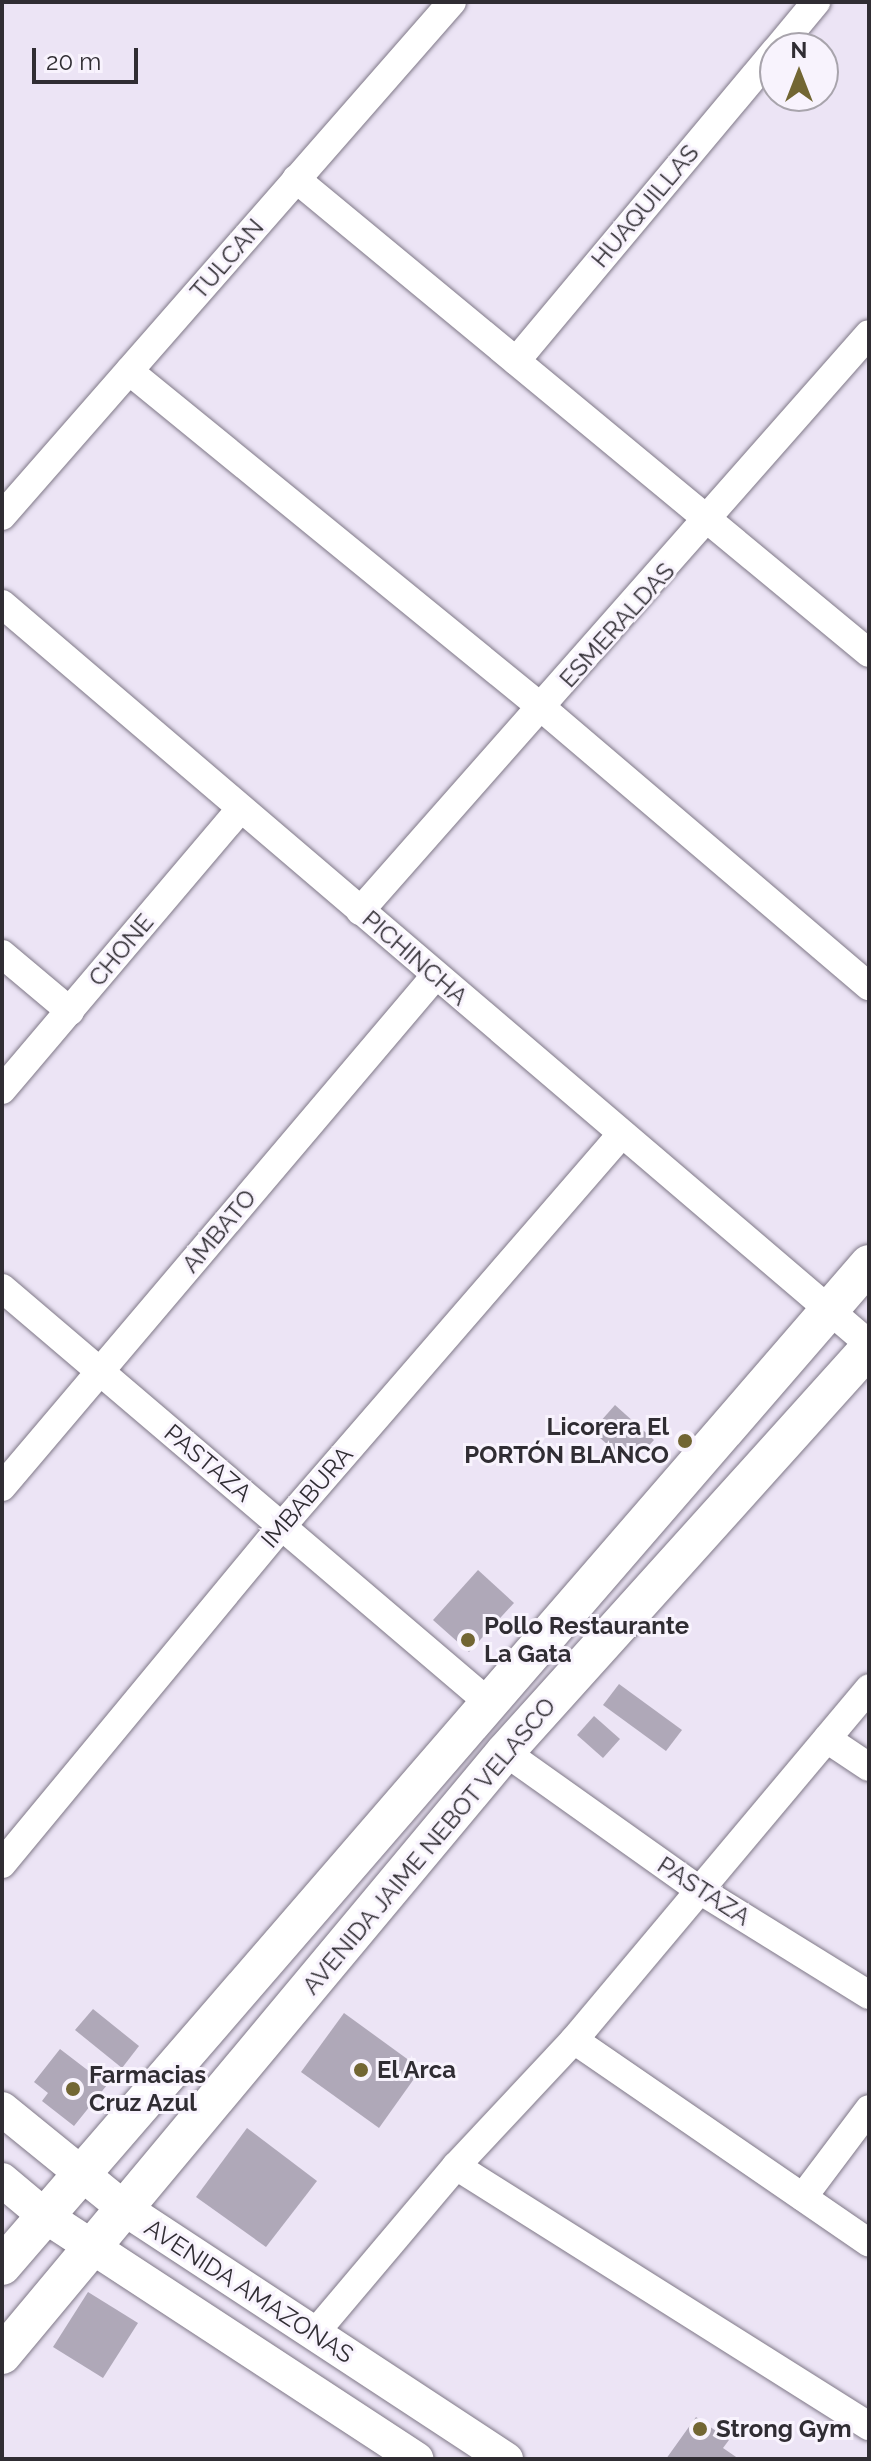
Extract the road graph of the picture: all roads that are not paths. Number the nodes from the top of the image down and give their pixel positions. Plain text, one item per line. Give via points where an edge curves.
1 (816, 2) edge
2 (448, 3) edge
3 (791, 32) edge
4 (759, 70) edge
5 (296, 179) junction
6 (869, 334) edge
7 (516, 361) junction
8 (129, 371) junction
9 (2, 516) edge
10 (709, 521) junction
11 (2, 604) edge
12 (869, 653) edge
13 (542, 708) junction
14 (240, 809) junction
15 (360, 911) junction
16 (2, 954) edge
17 (436, 975) junction
18 (869, 986) edge
19 (70, 1011) junction
20 (2, 1090) edge
21 (620, 1136) junction
22 (869, 1264) edge
23 (2, 1288) edge
24 (828, 1313) junction
25 (869, 1346) edge
26 (100, 1372) junction
27 (2, 1487) edge
28 (282, 1526) junction
29 (869, 1689) edge
30 (487, 1701) junction
31 (827, 1739) junction
32 (505, 1752) junction
33 (869, 1767) edge
34 (2, 1864) edge
35 (698, 1889) junction
36 (869, 1995) edge
37 (574, 2040) junction
38 (2, 2109) edge
39 (869, 2109) edge
40 (456, 2166) junction
41 (79, 2175) junction
42 (2, 2180) edge
43 (803, 2197) junction
44 (125, 2209) junction
45 (45, 2216) junction
46 (869, 2243) edge
47 (94, 2247) junction
48 (2, 2266) edge
49 (314, 2334) junction
50 (2, 2355) edge
51 (869, 2426) edge
52 (417, 2459) edge
53 (506, 2459) edge

1 - 3 street, HUAQUILLAS
2 - 5 street, TULCAN
4 - 7 street, HUAQUILLAS
5 - 7 street
5 - 8 street, TULCAN
6 - 10 street, ESMERALDAS
7 - 10 street
8 - 9 street, TULCAN
8 - 13 street
10 - 12 street
10 - 13 street, ESMERALDAS
11 - 14 street, PICHINCHA
13 - 15 street, ESMERALDAS
13 - 18 street
14 - 15 street, PICHINCHA
14 - 19 street, CHONE
15 - 17 street, PICHINCHA
16 - 19 street
17 - 21 street, PICHINCHA
17 - 26 street, AMBATO
19 - 20 street, CHONE
21 - 24 street, PICHINCHA
21 - 28 street, IMBABURA
22 - 24 main road, AVENIDA JAIME NEBOT VELASCO
23 - 26 street, PASTAZA
24 - 25 street, PICHINCHA
24 - 30 main road, AVENIDA JAIME NEBOT VELASCO
25 - 32 main road, AVENIDA JAIME NEBOT VELASCO
26 - 27 street, AMBATO
26 - 28 street, PASTAZA
28 - 30 street, PASTAZA
28 - 34 street, IMBABURA
29 - 31 street
30 - 41 main road, AVENIDA JAIME NEBOT VELASCO
31 - 33 street
31 - 35 street
32 - 35 street, PASTAZA
32 - 44 main road, AVENIDA JAIME NEBOT VELASCO
35 - 36 street, PASTAZA
35 - 37 street
37 - 40 street
37 - 43 street
38 - 41 street, AVENIDA AMAZONAS
39 - 43 street
40 - 49 street
40 - 51 street
41 - 44 street, AVENIDA AMAZONAS
41 - 45 main road, AVENIDA JAIME NEBOT VELASCO
42 - 45 street, AVENIDA AMAZONAS
43 - 46 street
44 - 47 main road, AVENIDA JAIME NEBOT VELASCO
44 - 49 street, AVENIDA AMAZONAS
45 - 47 street, AVENIDA AMAZONAS
45 - 48 main road, AVENIDA JAIME NEBOT VELASCO
47 - 50 main road, AVENIDA JAIME NEBOT VELASCO
47 - 52 street, AVENIDA AMAZONAS
49 - 53 street, AVENIDA AMAZONAS

